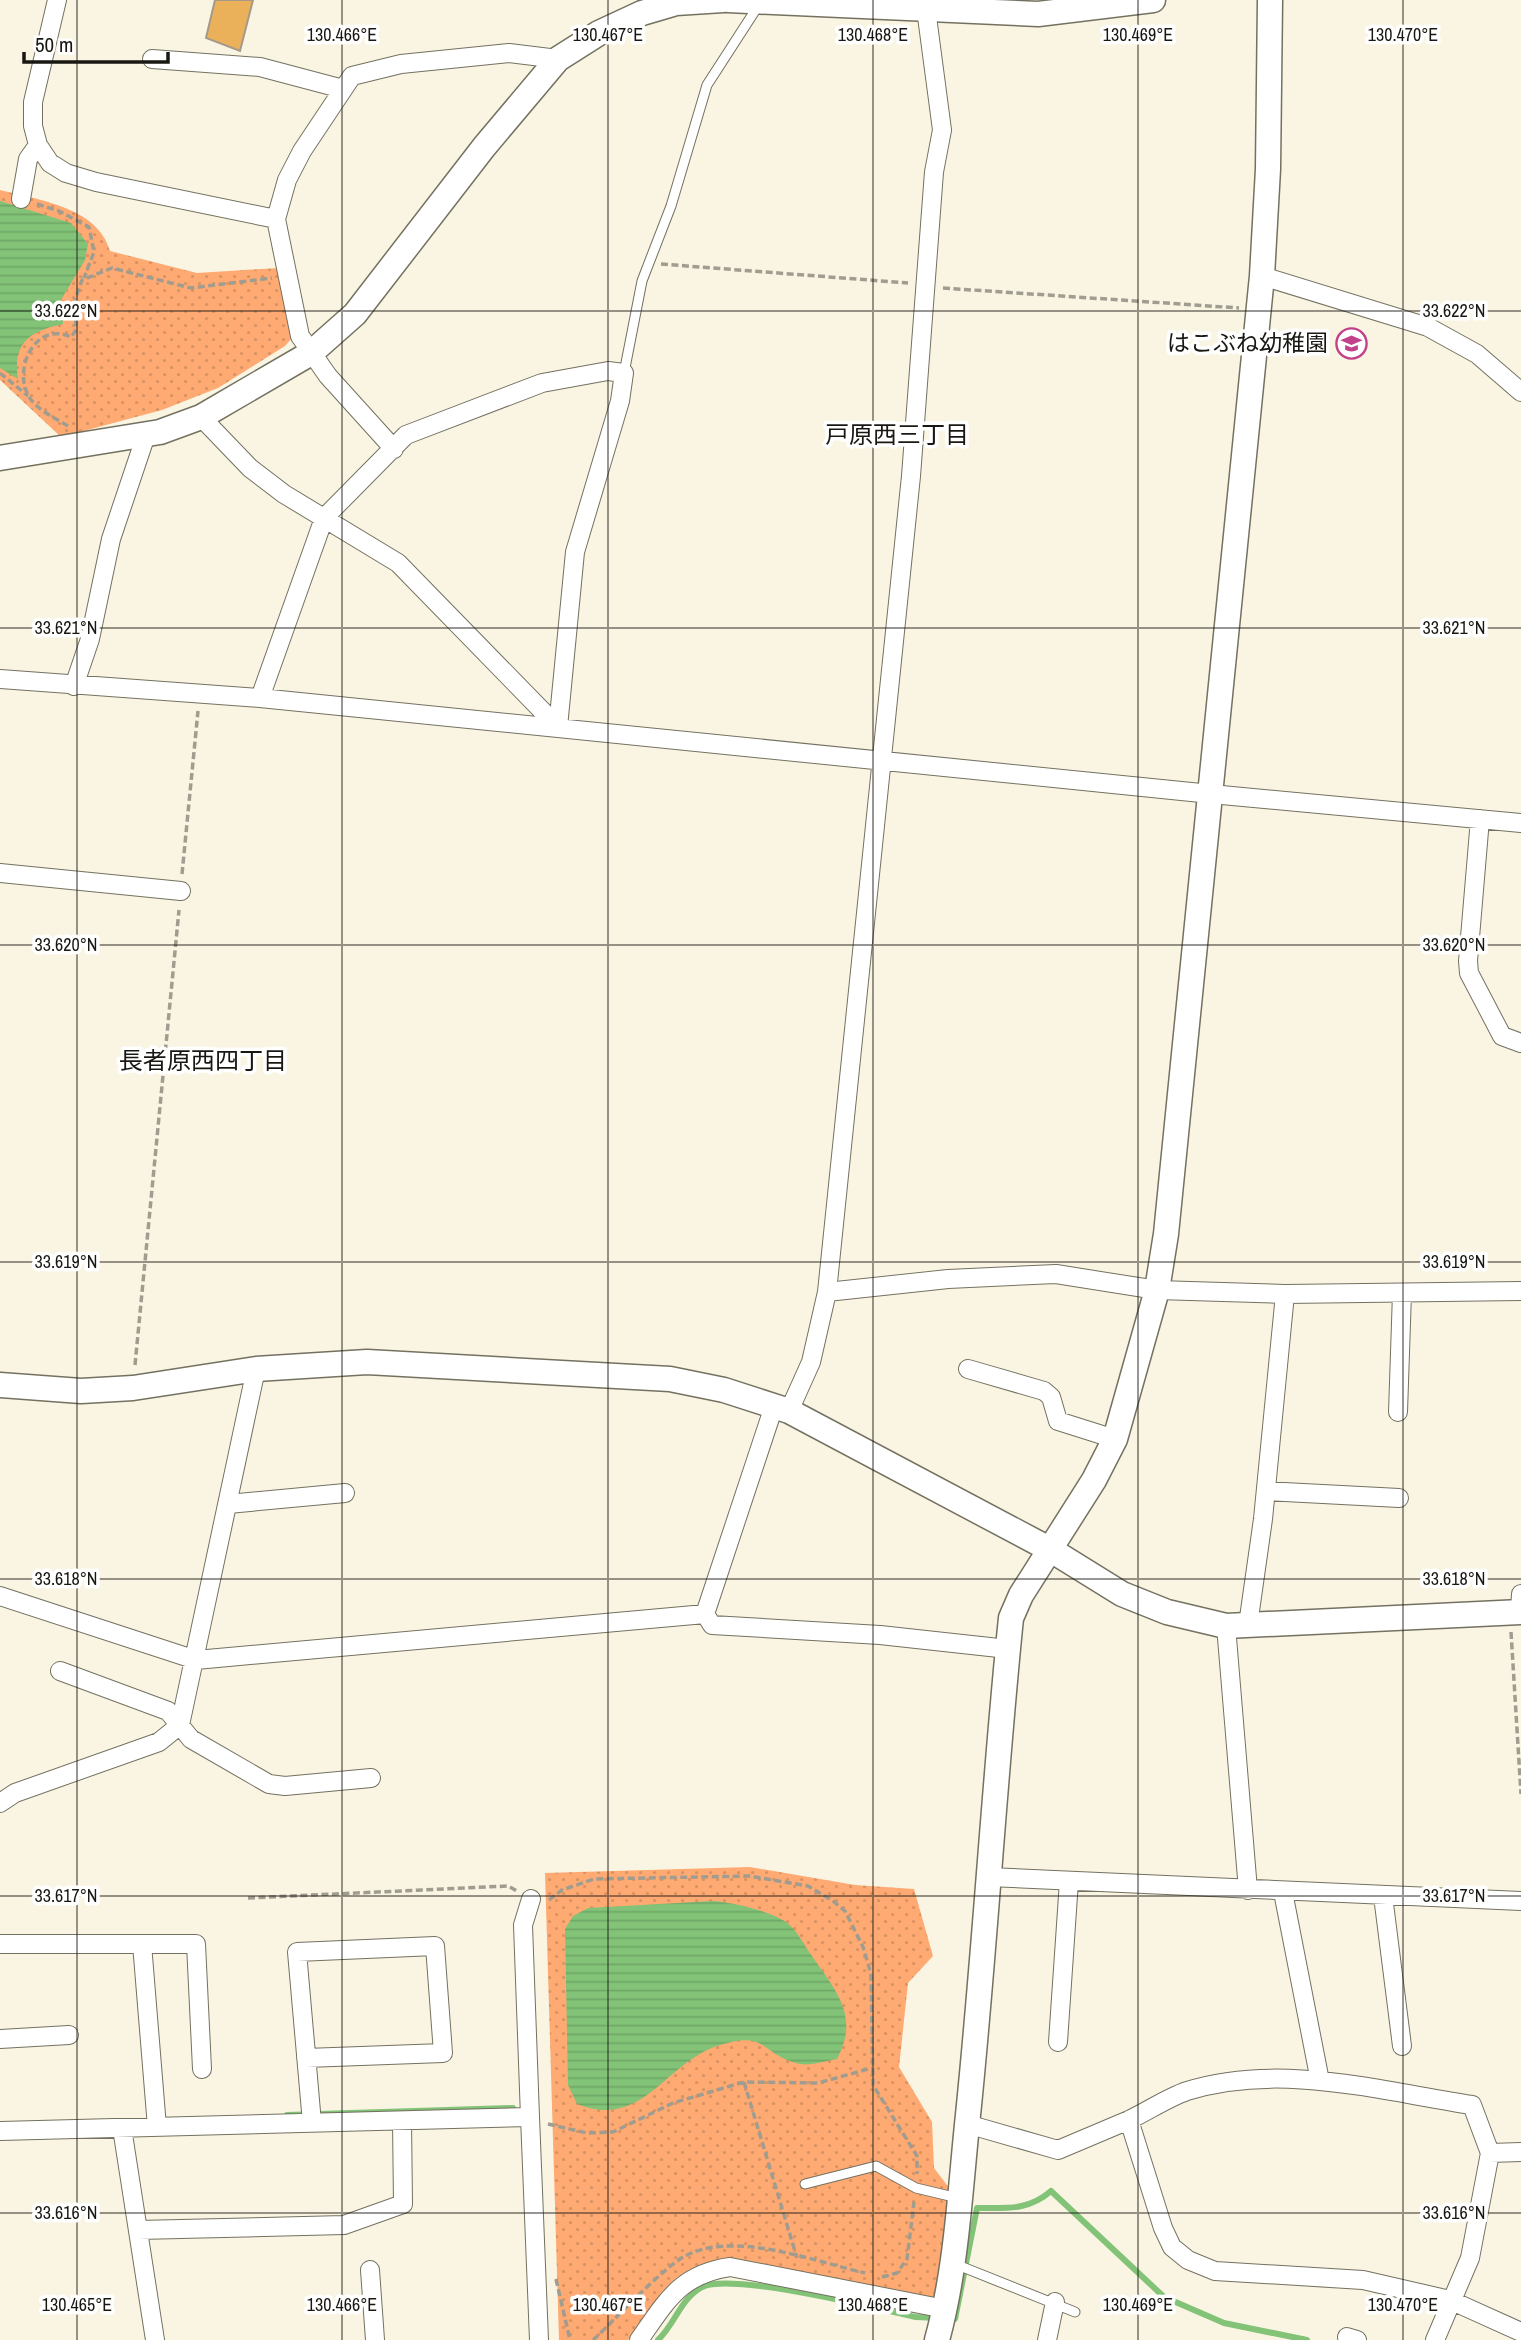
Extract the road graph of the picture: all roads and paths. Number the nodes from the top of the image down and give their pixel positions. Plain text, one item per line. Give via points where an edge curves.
1 (57, 0) edge
2 (726, 0) edge
3 (1153, 0) edge
4 (1270, 0) edge
5 (761, 1) edge
6 (676, 2) edge
7 (926, 9) junction
8 (152, 59) dead end
9 (558, 59) junction
10 (343, 89) junction
11 (38, 145) junction
12 (21, 199) joint
13 (276, 219) junction
14 (649, 263) junction
15 (287, 274) junction
16 (1262, 276) junction
17 (82, 280) junction
18 (925, 284) junction
19 (1258, 310) junction
20 (311, 353) junction
21 (0, 373) edge
22 (624, 373) junction
23 (1521, 392) edge
24 (28, 396) junction
25 (201, 417) junction
26 (146, 435) junction
27 (94, 445) junction
28 (394, 449) junction
29 (1, 461) edge
30 (324, 518) junction
31 (0, 680) edge
32 (74, 686) junction
33 (200, 694) junction
34 (260, 698) junction
35 (558, 727) junction
36 (881, 759) junction
37 (1210, 794) junction
38 (1479, 819) junction
39 (1521, 822) edge
40 (0, 873) edge
41 (181, 891) junction
42 (1521, 1043) edge
43 (1157, 1290) junction
44 (827, 1292) junction
45 (1521, 1292) edge
46 (1402, 1293) junction
47 (1285, 1294) junction
48 (256, 1369) junction
49 (968, 1369) dead end
50 (0, 1385) edge
51 (133, 1388) junction
52 (781, 1409) junction
53 (1398, 1412) dead end
54 (1115, 1439) junction
55 (1266, 1491) junction
56 (345, 1493) dead end
57 (1399, 1498) dead end
58 (228, 1504) junction
59 (1051, 1550) junction
60 (0, 1596) edge
61 (1518, 1608) edge
62 (705, 1614) junction
63 (1237, 1626) junction
64 (1008, 1649) junction
65 (196, 1660) junction
66 (60, 1671) dead end
67 (180, 1725) junction
68 (371, 1778) dead end
69 (1521, 1794) edge
70 (0, 1803) edge
71 (989, 1877) junction
72 (1069, 1881) junction
73 (1248, 1891) junction
74 (1283, 1892) junction
75 (1383, 1896) junction
76 (248, 1898) dead end
77 (1521, 1901) edge
78 (538, 1903) junction
79 (0, 1944) edge
80 (142, 1944) junction
81 (69, 2035) dead end
82 (0, 2039) edge
83 (1058, 2042) dead end
84 (1402, 2046) dead end
85 (306, 2058) junction
86 (873, 2067) junction
87 (202, 2069) dead end
88 (1320, 2081) junction
89 (744, 2082) junction
90 (539, 2114) junction
91 (1129, 2120) junction
92 (402, 2121) junction
93 (312, 2123) junction
94 (548, 2124) junction
95 (967, 2124) junction
96 (157, 2127) junction
97 (122, 2128) junction
98 (0, 2131) edge
99 (548, 2137) dead end
100 (1521, 2152) edge
101 (1490, 2153) junction
102 (805, 2184) dead end
103 (916, 2188) junction
104 (960, 2199) junction
105 (138, 2230) junction
106 (911, 2233) dead end
107 (797, 2258) dead end
108 (953, 2263) junction
109 (370, 2270) dead end
110 (555, 2272) dead end
111 (1450, 2300) junction
112 (1055, 2302) junction
113 (945, 2309) junction
114 (1075, 2312) dead end
115 (1521, 2332) edge
116 (155, 2340) edge
117 (374, 2340) edge
118 (540, 2340) edge
119 (570, 2340) edge
120 (639, 2340) edge
121 (936, 2340) edge
122 (1046, 2340) edge
123 (1435, 2340) edge

1 - 11 street via 33,102
2 - 5 street
2 - 6 street
3 - 7 street via 1038,14
4 - 16 street
5 - 7 street
5 - 14 lane via 707,85
6 - 9 street via 599,33
7 - 18 street via 942,130
8 - 10 street via 260,67
9 - 10 street via 509,53 401,64 352,76
9 - 20 street via 355,314
10 - 13 street via 287,180
11 - 12 street via 28,159
11 - 13 street via 50,163 66,173
12 - 17 path via 89,227 94,252
13 - 15 street
14 - 18 path
14 - 22 lane
15 - 17 path via 209,288 171,285 112,268
15 - 20 street via 300,336
16 - 19 street
16 - 23 street via 1428,327 1477,354
17 - 24 path via 75,300 76,330 71,337 62,332 47,334 27,355 24,376
18 - 19 path
18 - 36 street via 911,475
19 - 37 street
20 - 25 street
20 - 28 street
21 - 24 path
22 - 28 street via 608,370 542,383 406,435
22 - 35 street via 620,401 575,552
24 - 27 path
25 - 26 street
25 - 30 street via 250,468
26 - 27 street
26 - 32 street via 111,539 90,639
27 - 29 street
28 - 30 street
30 - 34 street
30 - 35 street via 398,563
31 - 32 street
32 - 33 street
33 - 34 street
33 - 41 path
34 - 35 street
35 - 36 street
36 - 37 street
36 - 44 street
37 - 38 street
37 - 43 street
38 - 39 street
38 - 42 street via 1469,973 1502,1036
40 - 41 street
41 - 51 path
43 - 44 street via 1056,1274
43 - 47 street
43 - 54 street
44 - 52 street via 811,1362
45 - 46 street
46 - 47 street
46 - 53 street
47 - 55 street
48 - 51 street
48 - 52 street via 367,1362 606,1374 670,1379
48 - 58 street
49 - 54 street via 1044,1391 1051,1397 1058,1421
50 - 51 street via 81,1391
52 - 59 street
52 - 62 street
54 - 59 street
55 - 57 street
55 - 63 street
56 - 58 street
58 - 65 street
59 - 63 street via 1122,1594 1167,1612
59 - 64 street via 1011,1618
60 - 65 street
61 - 63 street
61 - 69 path
62 - 64 street via 712,1625 880,1635
62 - 65 street
63 - 73 street
64 - 71 street
65 - 67 street
66 - 67 street via 168,1711
67 - 68 street via 191,1739 269,1784 285,1787
67 - 70 street via 159,1742 15,1793
71 - 72 street
71 - 95 street
72 - 73 street
72 - 83 street
73 - 74 street
74 - 75 street
74 - 88 street
75 - 77 street
75 - 84 street
76 - 78 path via 508,1886
78 - 86 path via 594,1879 749,1876 808,1886 845,1911 863,1947 871,1973
78 - 90 street via 523,1925
79 - 80 street
80 - 87 street via 196,1944
80 - 96 street
81 - 82 street
85 - 85 street via 297,1952 435,1946 443,2053
85 - 93 street
86 - 89 path via 818,2083
86 - 103 path via 877,2094 918,2156
88 - 91 street via 1252,2077 1185,2091
88 - 101 street via 1472,2105
89 - 94 path via 673,2103 613,2132 587,2133
89 - 107 path
90 - 92 street
90 - 94 path
90 - 118 street
91 - 95 street via 1058,2150
91 - 111 street via 1163,2228 1172,2248 1188,2260 1215,2271 1363,2280
92 - 93 street
92 - 105 street via 403,2204 344,2225
93 - 96 street
94 - 99 path
95 - 104 street
96 - 97 street
97 - 98 street
97 - 105 street
100 - 101 street
101 - 111 street via 1470,2258
102 - 103 lane via 876,2166
103 - 104 lane
103 - 106 path
104 - 108 street
105 - 116 street
108 - 112 lane
108 - 113 street
109 - 117 street
110 - 119 path
111 - 115 street
111 - 123 street
112 - 114 lane
112 - 122 street
113 - 120 street via 730,2266 708,2270 676,2288
113 - 121 street

